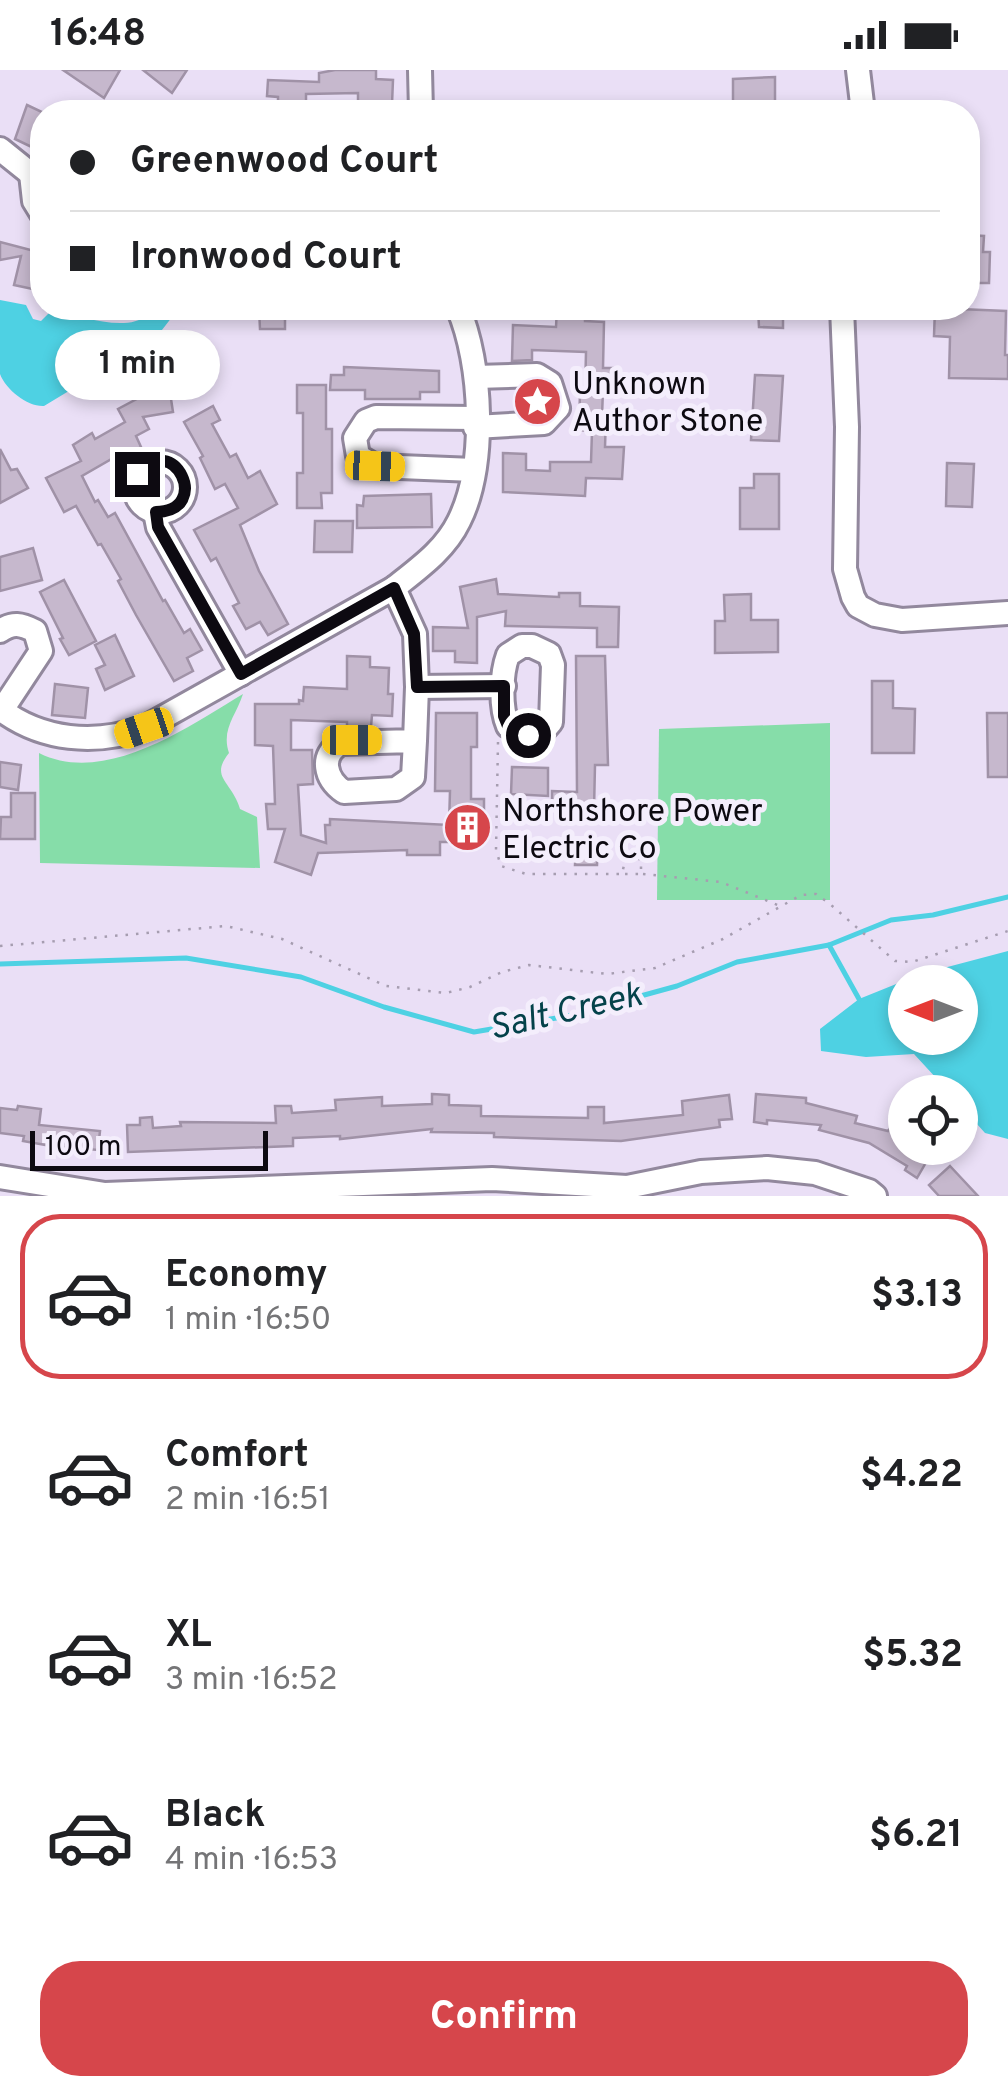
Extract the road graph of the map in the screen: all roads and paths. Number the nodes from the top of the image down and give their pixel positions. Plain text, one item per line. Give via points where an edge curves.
1 (420, 70) edge
2 (858, 70) edge
3 (420, 100) edge
4 (862, 100) edge
5 (0, 149) edge
6 (30, 171) edge
7 (462, 320) edge
8 (843, 320) edge
9 (476, 376) junction
10 (476, 423) junction
11 (474, 470) junction
12 (156, 512) dead end
13 (394, 588) junction
14 (1008, 613) edge
15 (0, 631) edge
16 (241, 674) junction
17 (504, 686) junction
18 (417, 687) junction
19 (1, 710) edge
20 (504, 716) junction
21 (414, 741) dead end
22 (622, 874) junction
23 (641, 874) junction
24 (781, 906) junction
25 (1008, 931) edge
26 (0, 946) edge
27 (0, 1178) edge
28 (105, 1195) edge
29 (876, 1196) edge

1 - 3 street
2 - 4 street
5 - 6 street
7 - 9 street
8 - 14 street via 845,570 858,606 902,620
9 - 10 street
9 - 10 street via 537,375 550,384 558,408 544,423
10 - 11 street
10 - 11 street via 376,417 355,438 358,456 375,466
11 - 13 street via 467,502 445,543
12 - 16 street via 158,527
13 - 16 street
13 - 18 street via 414,634
15 - 19 street via 21,624 35,631 41,651
16 - 19 street via 122,736 72,738
17 - 18 street
17 - 20 street
17 - 20 street via 512,650 532,646 549,654 546,730 528,735 508,726
18 - 21 street
20 - 22 path via 498,740 501,866 526,874
22 - 23 path
22 - 23 path via 629,859 641,859
23 - 24 path via 720,882
24 - 25 path via 816,894 895,960 912,962
24 - 26 path via 656,968 607,974 529,965 446,993 386,986 282,939 226,926
27 - 28 street
28 - 29 street via 492,1179 627,1187 767,1168 815,1173

